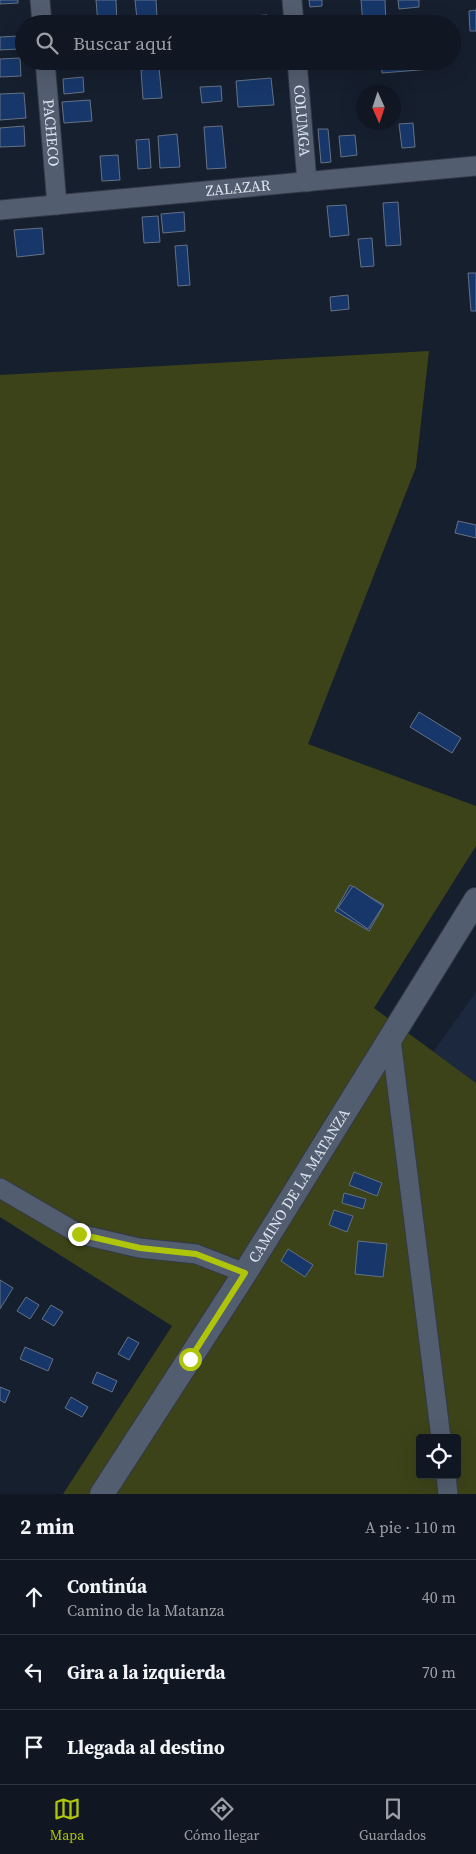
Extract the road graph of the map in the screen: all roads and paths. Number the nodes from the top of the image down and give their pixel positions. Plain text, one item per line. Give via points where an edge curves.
1 (40, 0) edge
2 (292, 0) edge
3 (41, 15) edge
4 (293, 15) edge
5 (46, 70) edge
6 (298, 70) edge
7 (476, 166) edge
8 (307, 182) junction
9 (57, 205) junction
10 (0, 210) edge
11 (476, 900) edge
12 (391, 1039) junction
13 (0, 1188) edge
14 (245, 1273) junction
15 (440, 1434) edge
16 (446, 1479) edge
17 (102, 1494) edge
18 (448, 1494) edge

1 - 3 street
2 - 4 street
5 - 9 street, PACHECO
6 - 8 street, COLUMGA
7 - 8 street, ZALAZAR
8 - 9 street, ZALAZAR
9 - 10 street, ZALAZAR
11 - 12 street, CAMINO DE LA MATANZA
12 - 14 street, CAMINO DE LA MATANZA
12 - 15 street
13 - 14 street via 79,1234 140,1248 196,1254
14 - 17 street, CAMINO DE LA MATANZA
16 - 18 street

